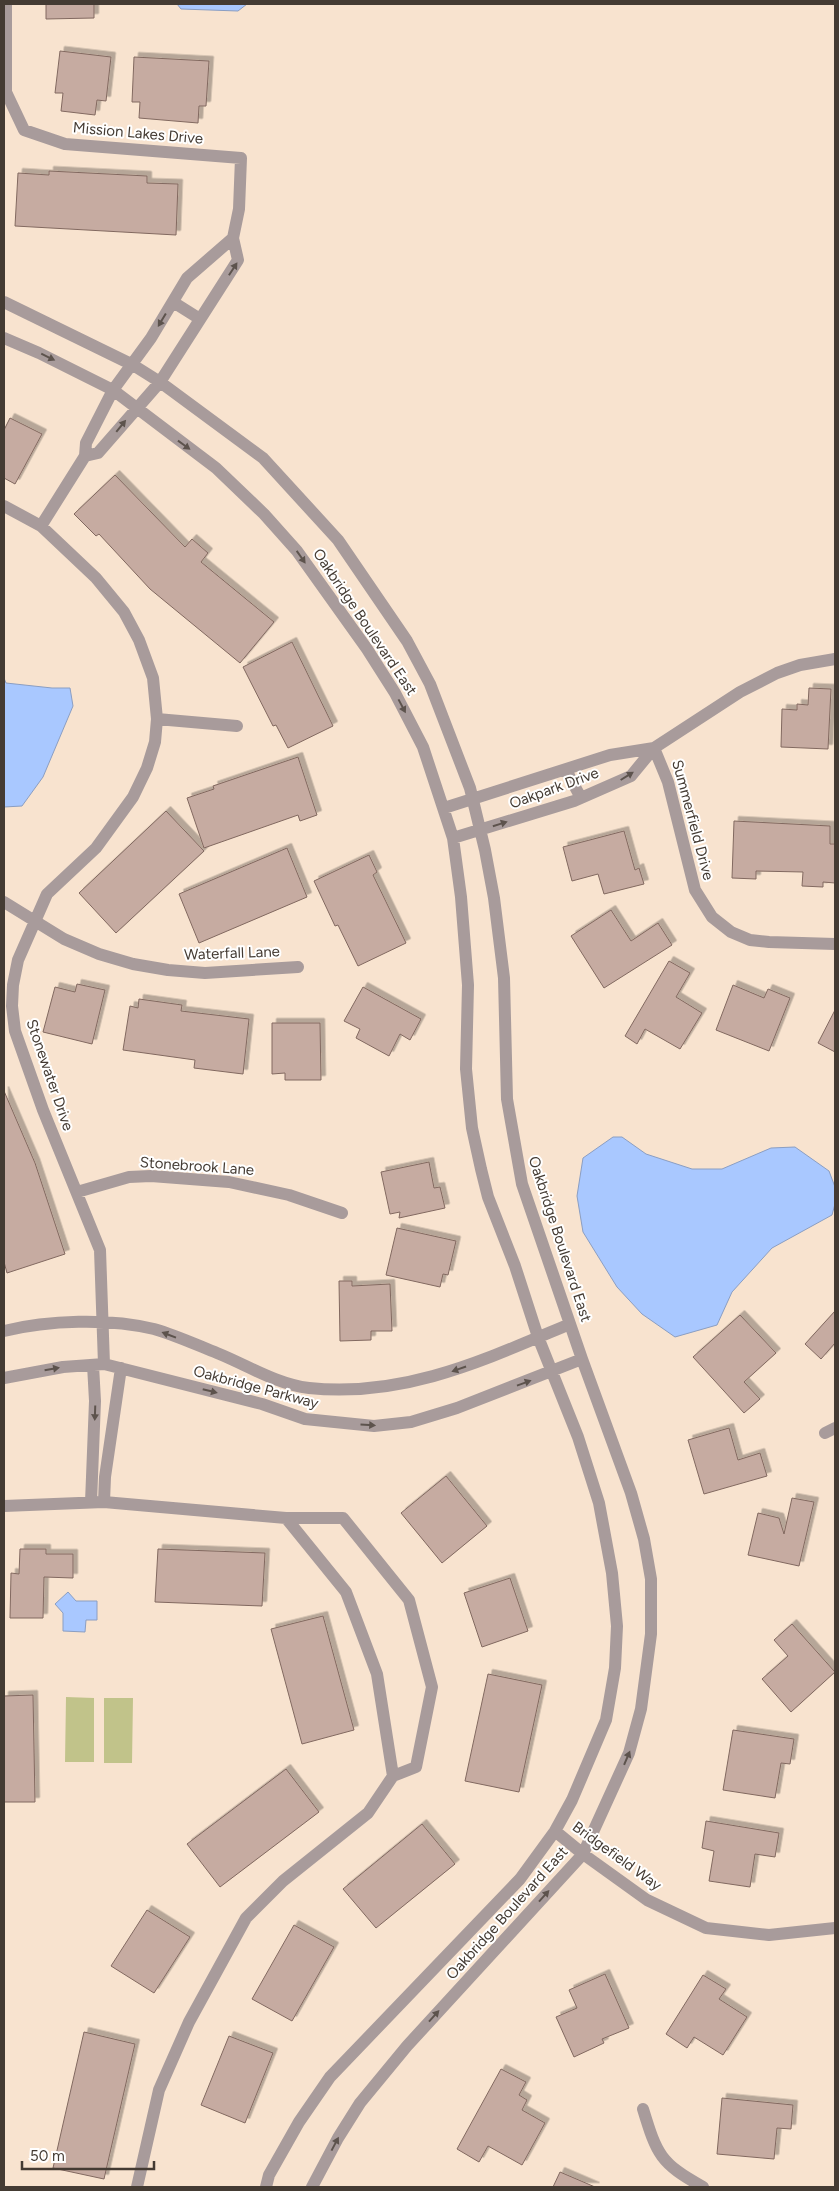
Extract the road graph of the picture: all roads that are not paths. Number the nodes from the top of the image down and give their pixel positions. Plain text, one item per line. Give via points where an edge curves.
1 (6, 4) edge
2 (233, 238) junction
3 (4, 302) edge
4 (173, 302) junction
5 (200, 319) junction
6 (4, 338) edge
7 (133, 365) junction
8 (160, 382) junction
9 (113, 390) junction
10 (137, 406) junction
11 (86, 456) junction
12 (4, 506) edge
13 (41, 526) junction
14 (835, 659) edge
15 (157, 719) junction
16 (237, 726) dead end
17 (654, 748) junction
18 (566, 770) junction
19 (580, 798) junction
20 (474, 800) junction
21 (444, 808) junction
22 (481, 830) junction
23 (453, 838) junction
24 (4, 902) edge
25 (34, 919) junction
26 (835, 944) edge
27 (298, 967) dead end
28 (77, 1192) junction
29 (342, 1213) dead end
30 (103, 1324) junction
31 (570, 1324) junction
32 (4, 1331) edge
33 (538, 1337) junction
34 (582, 1360) junction
35 (99, 1364) junction
36 (121, 1368) junction
37 (552, 1372) junction
38 (4, 1378) edge
39 (97, 1502) junction
40 (4, 1506) edge
41 (286, 1518) junction
42 (393, 1776) junction
43 (555, 1831) junction
44 (583, 1854) junction
45 (835, 1928) edge
46 (643, 2109) dead end
47 (137, 2187) edge
48 (266, 2187) edge
49 (312, 2187) edge
50 (703, 2187) edge

1 - 2 street, Mission Lakes Drive via 6,92 24,130 65,144 241,158 239,209
2 - 4 street, Mission Lakes Drive via 187,278
5 -> 2 street, Mission Lakes Drive via 238,260
3 - 7 street, Oakbridge Boulevard East
4 - 5 street
4 -> 7 street, Mission Lakes Drive
5 - 8 street, Mission Lakes Drive
6 -> 9 street, Oakbridge Boulevard East
7 - 8 street, Oakbridge Boulevard East
7 - 9 street, Mission Lakes Drive
8 - 10 street, Mission Lakes Drive
8 - 20 street, Oakbridge Boulevard East via 263,458 338,540 408,642 430,684
9 - 10 street, Oakbridge Boulevard East
9 - 11 street, Mission Lakes Drive via 86,443
11 -> 10 street, Mission Lakes Drive via 98,453
10 -> 21 street, Oakbridge Boulevard East via 216,468 297,551 395,692 423,746
11 - 13 street, Mission Lakes Drive
12 - 13 street, Stonewater Drive
13 - 15 street, Stonewater Drive via 96,578 124,612 153,678
14 - 17 street, Oakpark Drive via 777,673 740,692
15 - 16 street
15 - 25 street, Stonewater Drive via 155,742 147,768 133,797 96,848 47,894
17 - 18 street, Oakpark Drive via 610,755
19 -> 17 street, Oakpark Drive via 631,776
17 - 26 street, Summerfield Drive via 668,782 695,890 712,917 731,932 750,940
18 - 19 street
18 - 20 street, Oakpark Drive
22 -> 19 street, Oakpark Drive
20 - 21 street, Oakpark Drive
20 - 22 street, Oakbridge Boulevard East
21 - 23 street, Oakbridge Boulevard East
22 - 23 street, Oakpark Drive
22 - 31 street, Oakbridge Boulevard East via 504,978 507,1099 514,1145 522,1184
23 - 33 street, Oakbridge Boulevard East via 468,984 466,1069 472,1128 488,1197
24 - 25 street, Waterfall Lane
25 - 27 street, Waterfall Lane via 64,939 99,954 142,966 205,973
25 - 28 street, Stonewater Drive via 18,960 13,985 15,1031
28 - 29 street, Stonebrook Lane via 121,1179 152,1176 229,1182 289,1194
28 - 30 street, Stonewater Drive via 100,1250
30 - 32 street, Oakbridge Parkway via 63,1323
33 -> 30 street, Oakbridge Parkway via 431,1378 390,1386 336,1389 307,1388 264,1375 154,1329
30 - 35 street, Stonewater Drive
31 - 33 street, Oakbridge Parkway
31 - 34 street, Oakbridge Boulevard East
33 - 37 street, Oakbridge Boulevard East
34 - 37 street, Oakbridge Parkway
44 -> 34 street, Oakbridge Boulevard East via 629,1753 641,1709 651,1634 652,1579 631,1493
35 - 36 street, Oakbridge Parkway
38 -> 35 street, Oakbridge Parkway
35 -> 39 street, Stonewater Drive via 95,1401
36 -> 37 street, Oakbridge Parkway via 262,1404 305,1419 374,1426 420,1419
36 - 39 street via 105,1476
37 - 43 street, Oakbridge Boulevard East via 578,1437 599,1503 618,1626 606,1720 572,1800
39 - 40 street
39 - 41 street
41 - 42 street via 346,1592 377,1674
41 - 42 street via 343,1518 409,1600 432,1687 416,1767
42 - 47 street via 368,1813 283,1881 246,1918 189,2022 159,2090
43 - 44 street, Bridgefield Way
43 - 48 street, Oakbridge Boulevard East via 520,1879 330,2077 299,2122 269,2175
44 - 45 street, Bridgefield Way via 647,1900 706,1928 769,1935
49 -> 44 street, Oakbridge Boulevard East via 360,2103 407,2046
46 - 50 street via 653,2143 663,2159 676,2172

